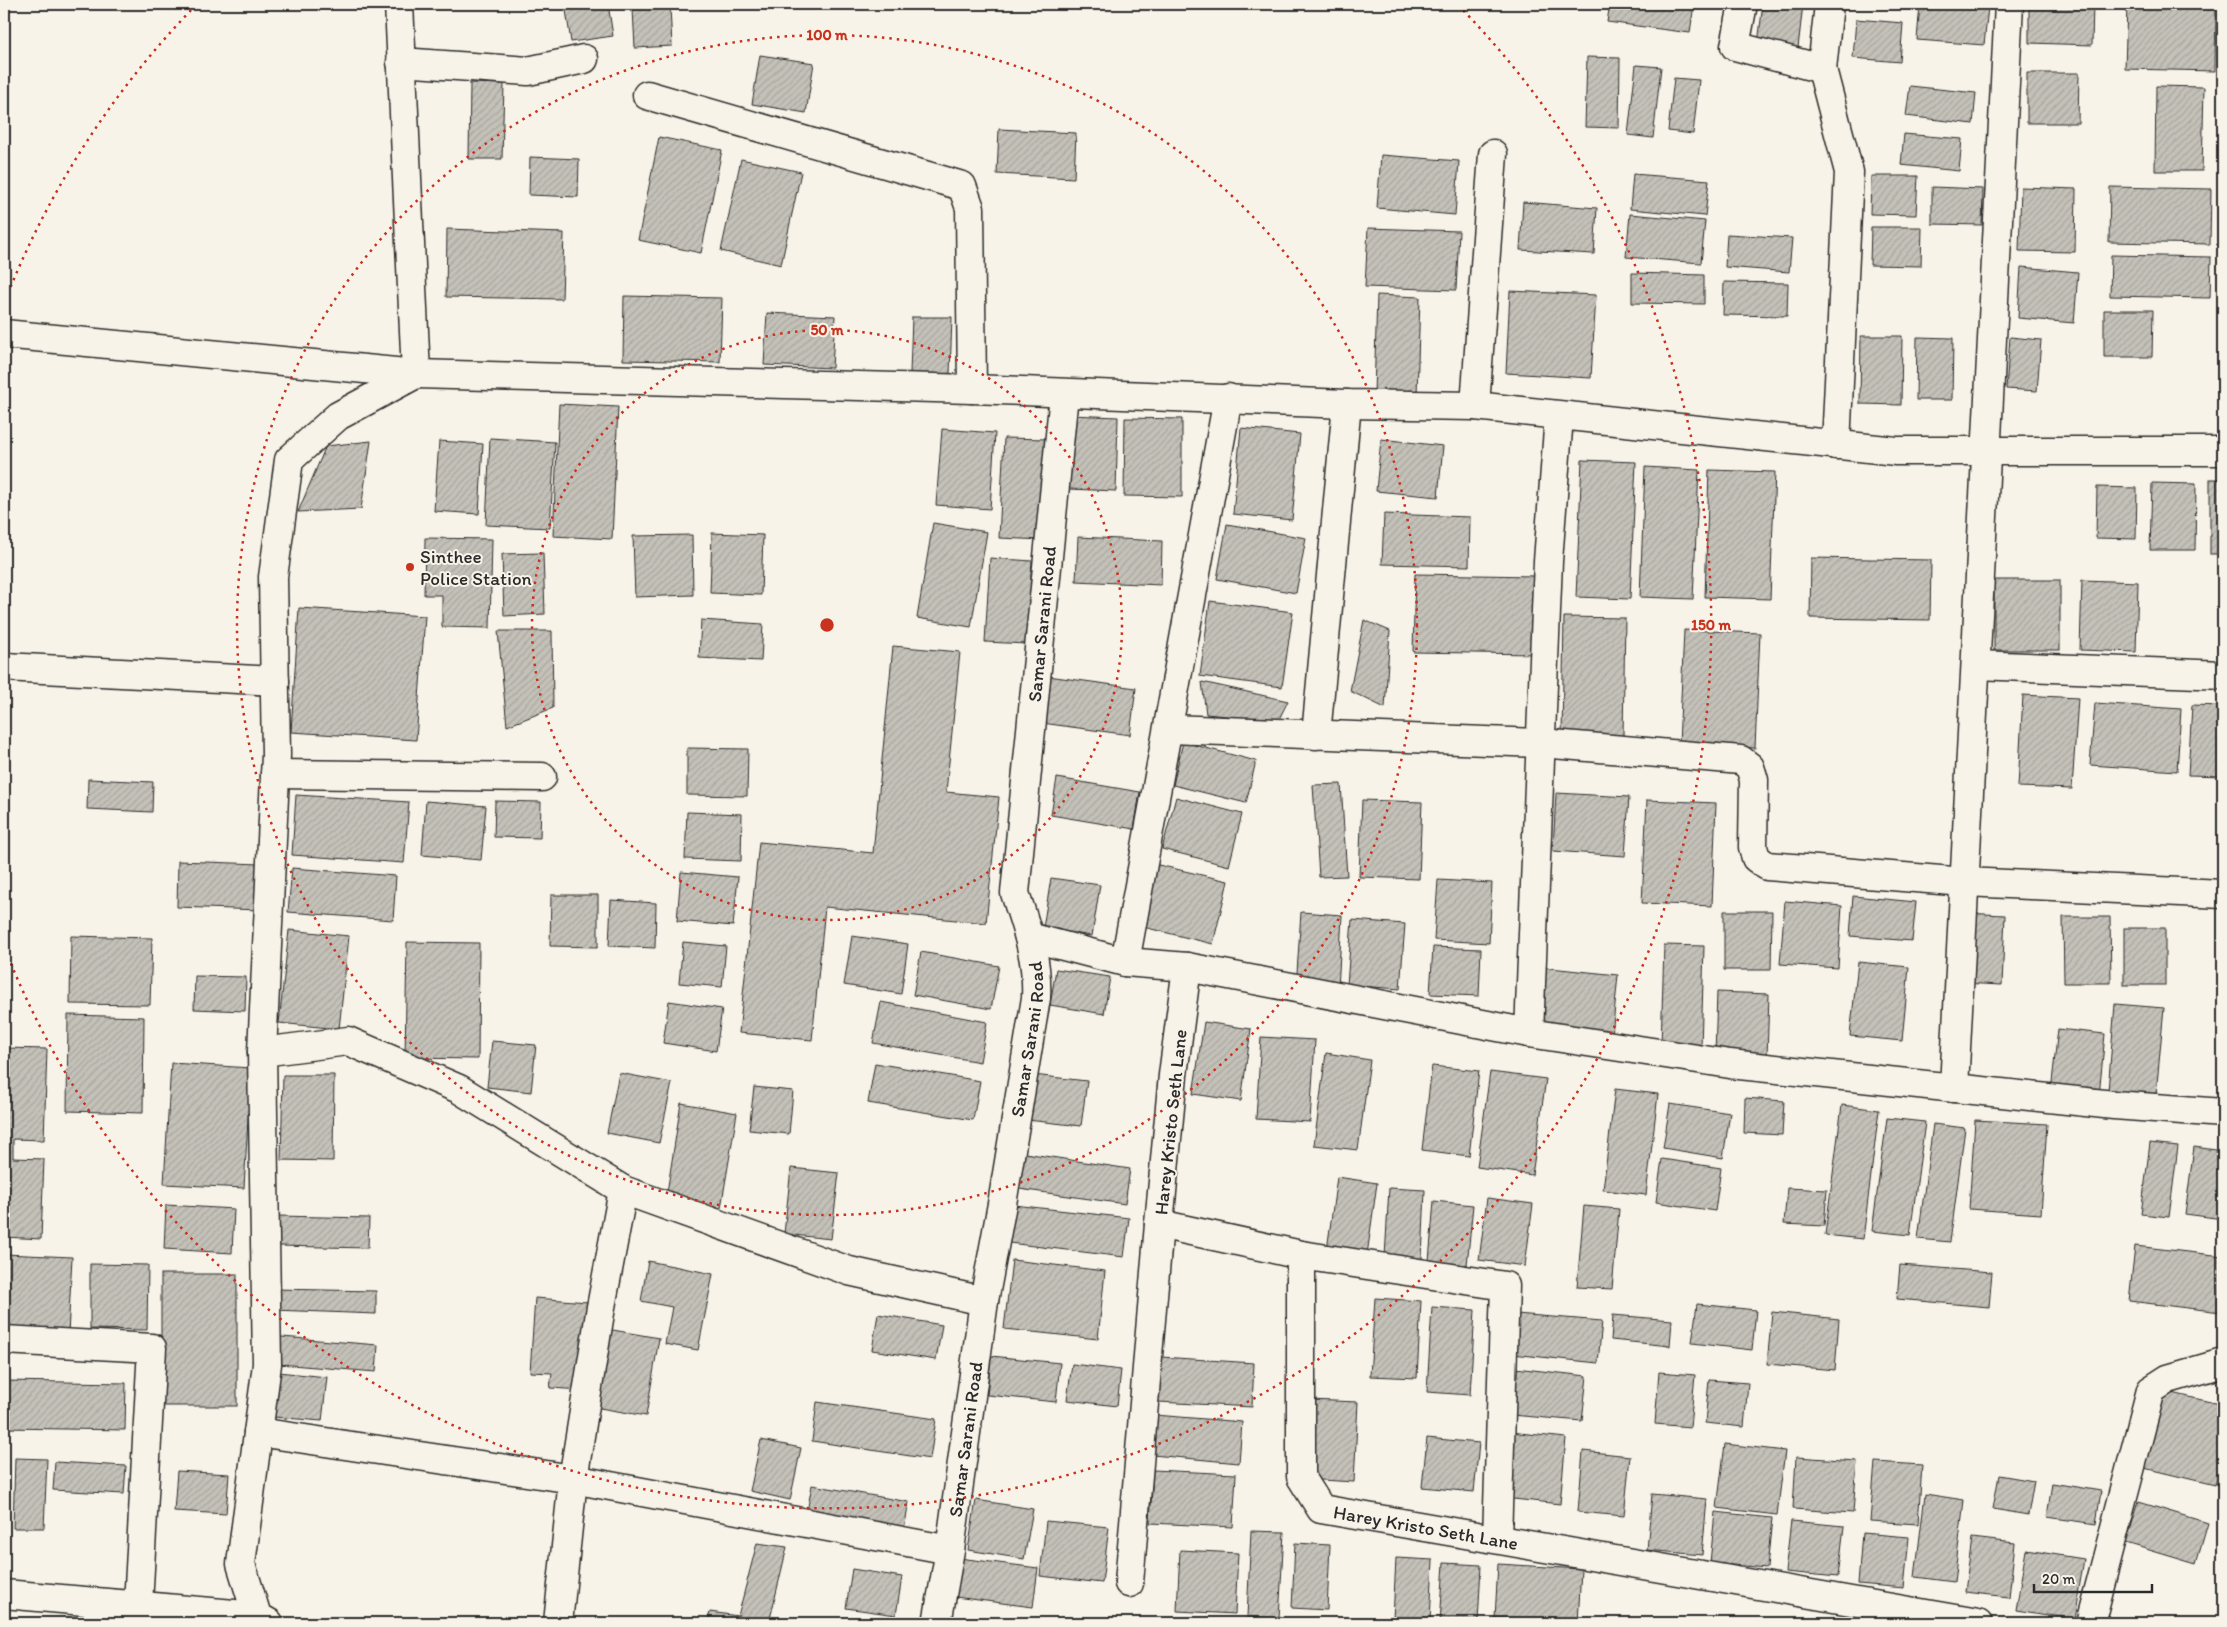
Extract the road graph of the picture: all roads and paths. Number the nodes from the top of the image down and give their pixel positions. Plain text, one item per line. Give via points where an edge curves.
1 (398, 4) edge
2 (1742, 4) edge
3 (1829, 4) edge
4 (2009, 4) edge
5 (584, 59) dead end
6 (401, 62) junction
7 (1822, 69) junction
8 (647, 95) dead end
9 (1493, 154) dead end
10 (4, 334) edge
11 (416, 374) junction
12 (972, 388) junction
13 (1064, 394) junction
14 (1228, 398) junction
15 (1347, 404) junction
16 (1475, 406) junction
17 (1559, 416) junction
18 (1836, 445) junction
19 (1987, 451) junction
20 (2223, 451) edge
21 (1976, 665) junction
22 (4, 667) edge
23 (2223, 675) edge
24 (275, 681) junction
25 (1168, 729) junction
26 (1316, 734) junction
27 (1541, 743) junction
28 (275, 774) junction
29 (542, 777) dead end
30 (1965, 882) junction
31 (2223, 894) edge
32 (1029, 937) junction
33 (1126, 962) junction
34 (1187, 967) junction
35 (1528, 1033) junction
36 (262, 1052) junction
37 (1954, 1088) junction
38 (2223, 1113) edge
39 (623, 1190) junction
40 (1159, 1224) junction
41 (1301, 1255) junction
42 (984, 1301) junction
43 (4, 1340) edge
44 (2223, 1363) edge
45 (258, 1432) junction
46 (573, 1479) junction
47 (1497, 1540) junction
48 (950, 1550) junction
49 (1129, 1583) dead end
50 (4, 1594) edge
51 (138, 1605) junction
52 (263, 1620) edge
53 (558, 1623) edge
54 (937, 1623) edge
55 (1978, 1623) edge
56 (2090, 1623) edge

1 - 6 street
2 - 7 street via 1735,46
3 - 7 street
4 - 19 street
5 - 6 street via 528,71
6 - 11 street
7 - 18 street via 1849,172
8 - 12 street via 962,186 970,208
9 - 16 street
10 - 11 street
11 - 12 street
11 - 24 street via 338,416 289,460 273,577
12 - 13 street
13 - 14 street
13 - 32 street, Samar Sarani Road via 1015,893
14 - 15 street
14 - 25 street
15 - 16 street
15 - 26 street
16 - 17 street
17 - 18 street
17 - 27 street via 1548,561
18 - 19 street via 1896,451
19 - 20 street
19 - 21 street
21 - 23 street
21 - 30 street
22 - 24 street
24 - 28 street
25 - 26 street
25 - 33 street
26 - 27 street
27 - 30 street via 1741,760 1750,767 1754,780 1753,848 1756,858 1767,866
27 - 35 street
28 - 29 street
28 - 36 street
30 - 31 street
30 - 37 street
32 - 33 street
32 - 42 street, Samar Sarani Road via 1038,975 1036,998
33 - 34 street
34 - 35 street
34 - 40 street, Harey Kristo Seth Lane
35 - 37 street via 1730,1064
36 - 39 street via 348,1041 459,1089
36 - 45 street via 267,1364
37 - 38 street
39 - 42 street via 849,1270
39 - 46 street
40 - 41 street, Harey Kristo Seth Lane
40 - 49 street
41 - 47 street, Harey Kristo Seth Lane via 1301,1478 1321,1510
41 - 47 street via 1506,1286
42 - 48 street, Samar Sarani Road
43 - 51 street via 152,1348
44 - 56 street via 2168,1379 2151,1390
45 - 46 street
45 - 52 street via 241,1564
46 - 48 street
46 - 53 street
47 - 55 street, Harey Kristo Seth Lane
48 - 54 street, Samar Sarani Road
50 - 51 street
51 - 52 street

